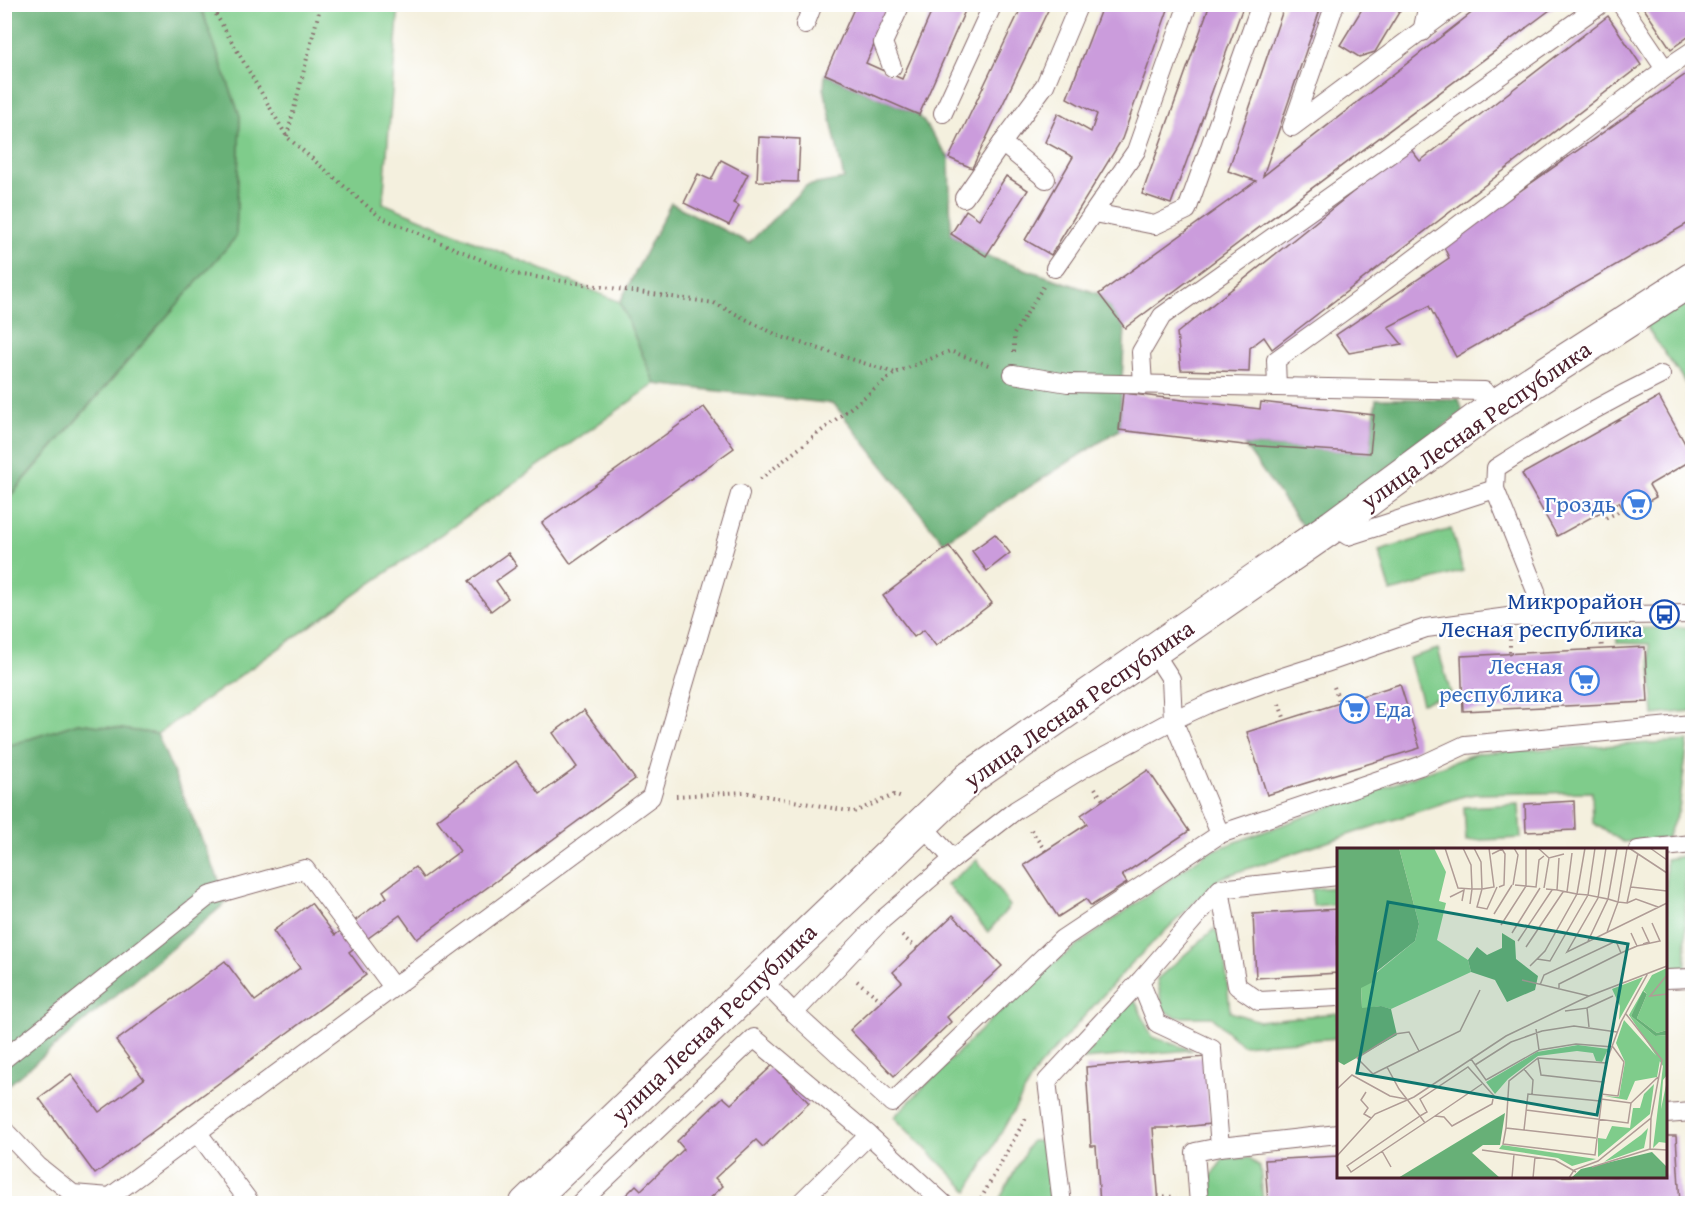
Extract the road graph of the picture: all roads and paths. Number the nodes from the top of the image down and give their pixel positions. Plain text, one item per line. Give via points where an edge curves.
1 (210, 4) edge
2 (321, 4) edge
3 (813, 4) edge
4 (901, 4) edge
5 (993, 4) edge
6 (1079, 4) edge
7 (1188, 4) edge
8 (1261, 4) edge
9 (1335, 4) edge
10 (1428, 4) edge
11 (1457, 4) edge
12 (1601, 4) edge
13 (1621, 4) edge
14 (805, 25) dead end
15 (1422, 32) junction
16 (1692, 51) edge
17 (892, 67) dead end
18 (1665, 69) junction
19 (943, 113) dead end
20 (287, 137) junction
21 (1002, 143) junction
22 (1046, 179) dead end
23 (964, 198) dead end
24 (1094, 213) junction
25 (1055, 268) joint
26 (1692, 279) edge
27 (895, 374) junction
28 (1013, 374) junction
29 (1661, 375) dead end
30 (1143, 385) junction
31 (1277, 387) junction
32 (1495, 406) junction
33 (1495, 489) junction
34 (740, 494) joint
35 (1624, 509) dead end
36 (1606, 518) dead end
37 (1333, 526) junction
38 (1692, 614) edge
39 (1536, 615) junction
40 (1154, 651) junction
41 (1173, 720) junction
42 (1692, 724) edge
43 (651, 797) junction
44 (854, 812) dead end
45 (921, 824) junction
46 (1220, 834) junction
47 (1692, 846) edge
48 (1656, 848) edge
49 (953, 859) junction
50 (1337, 876) edge
51 (1220, 889) junction
52 (838, 966) junction
53 (1692, 978) edge
54 (760, 979) junction
55 (1667, 980) edge
56 (1140, 981) junction
57 (393, 987) junction
58 (1337, 997) edge
59 (882, 1001) dead end
60 (794, 1013) junction
61 (4, 1059) edge
62 (1047, 1081) junction
63 (1692, 1112) edge
64 (1667, 1114) edge
65 (4, 1130) edge
66 (198, 1133) junction
67 (1337, 1134) edge
68 (868, 1135) junction
69 (1220, 1147) junction
70 (251, 1203) edge
71 (526, 1203) edge
72 (579, 1203) edge
73 (799, 1203) edge
74 (944, 1203) edge
75 (978, 1203) edge
76 (1062, 1203) edge
77 (1199, 1203) edge

1 - 20 path
2 - 20 path
3 - 14 lane
4 - 17 lane via 883,44
5 - 19 lane
6 - 21 lane via 1045,85
7 - 24 lane via 1137,151
8 - 24 lane via 1187,210 1155,225
9 - 15 lane via 1292,127
10 - 15 lane
11 - 15 lane
12 - 30 lane via 1162,316 1141,352
13 - 18 lane
16 - 18 lane
18 - 31 lane via 1276,360
20 - 27 path via 380,217 515,274 714,303 779,336
21 - 22 lane
21 - 23 lane
24 - 25 lane
25 - 28 path via 1014,334
26 - 32 street, улица Лесная Республика
27 - 28 path via 950,351
27 - 34 path
28 - 30 lane via 1068,384
29 - 33 lane via 1547,434 1497,468
30 - 31 lane
31 - 32 lane via 1484,391
32 - 37 street, улица Лесная Республика
33 - 37 lane via 1348,536
33 - 39 lane via 1536,591
34 - 43 lane
35 - 36 path
37 - 40 street, улица Лесная Республика
38 - 39 lane
39 - 41 lane via 1426,628 1212,702
40 - 41 lane via 1171,679
40 - 45 street, улица Лесная Республика via 971,777
41 - 46 lane
41 - 49 lane via 1016,810
42 - 46 lane via 1465,745 1420,766
43 - 44 path via 744,792
43 - 57 lane
45 - 49 lane
45 - 54 street, улица Лесная Республика
46 - 60 lane via 1062,939 892,1103
47 - 48 lane
49 - 52 lane via 882,920
50 - 51 lane
51 - 56 lane
51 - 58 lane via 1237,986 1259,1001
52 - 59 path
52 - 60 lane
53 - 55 lane
54 - 60 lane
54 - 71 street, улица Лесная Республика
56 - 62 lane
56 - 69 lane via 1157,1023 1212,1049
57 - 61 lane via 304,869 209,896
57 - 66 lane
62 - 75 path
62 - 76 lane
63 - 64 lane
65 - 66 lane via 38,1166 73,1194 110,1197
66 - 70 lane
67 - 69 lane
68 - 72 lane via 754,1038
68 - 73 lane
68 - 74 lane
69 - 77 lane via 1195,1152

